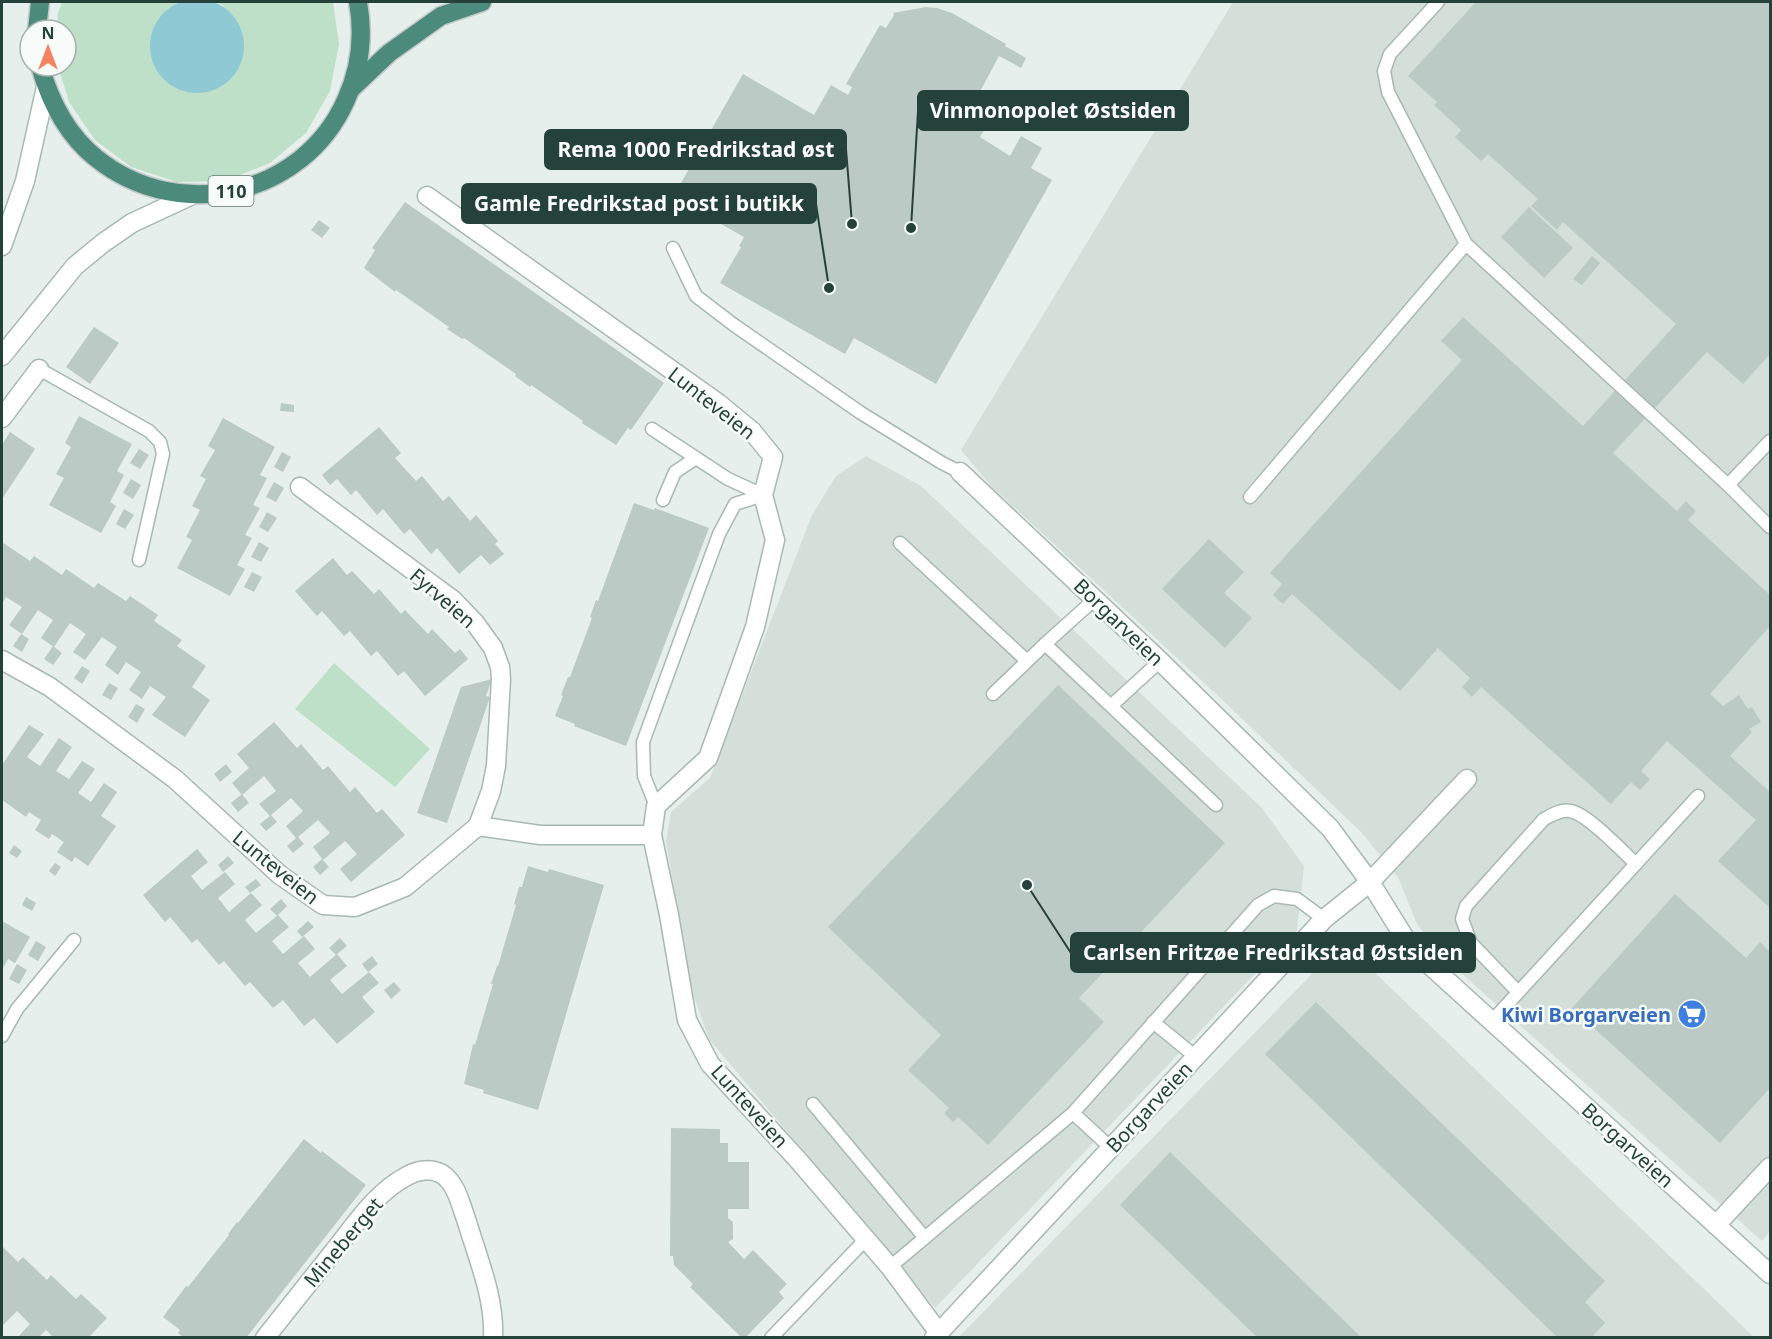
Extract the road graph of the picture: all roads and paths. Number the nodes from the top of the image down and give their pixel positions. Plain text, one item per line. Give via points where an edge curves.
1 (40, 2) edge
2 (358, 2) edge
3 (482, 2) edge
4 (1438, 2) edge
5 (38, 18) edge
6 (43, 78) edge
7 (46, 87) junction
8 (351, 89) junction
9 (192, 195) junction
10 (427, 196) dead end
11 (1466, 244) junction
12 (2, 246) edge
13 (674, 248) dead end
14 (2, 356) edge
15 (39, 369) joint
16 (2, 418) edge
17 (652, 429) dead end
18 (1770, 441) edge
19 (696, 458) junction
20 (960, 472) joint
21 (1728, 485) junction
22 (300, 487) dead end
23 (763, 495) junction
24 (1250, 497) dead end
25 (663, 500) dead end
26 (1770, 527) edge
27 (900, 543) dead end
28 (139, 560) dead end
29 (1095, 599) junction
30 (1045, 644) junction
31 (2, 660) edge
32 (1027, 661) junction
33 (1160, 661) junction
34 (993, 694) dead end
35 (1112, 705) junction
36 (1467, 779) dead end
37 (1698, 796) dead end
38 (1216, 805) dead end
39 (656, 806) junction
40 (478, 826) junction
41 (652, 835) junction
42 (1636, 864) junction
43 (1370, 882) junction
44 (1324, 919) junction
45 (74, 940) dead end
46 (1518, 992) junction
47 (1492, 1021) junction
48 (1153, 1022) junction
49 (2, 1036) edge
50 (1196, 1057) junction
51 (813, 1104) dead end
52 (1073, 1113) junction
53 (1111, 1148) junction
54 (1770, 1167) edge
55 (1716, 1225) junction
56 (925, 1238) junction
57 (866, 1239) junction
58 (890, 1267) junction
59 (1770, 1274) edge
60 (937, 1335) edge
61 (265, 1338) edge
62 (493, 1338) edge
63 (771, 1338) edge

1 - 5 highway
2 - 8 highway, 110 via 360,47
3 - 8 highway, 110 via 441,16 389,53
4 - 11 lane via 1390,54 1384,70 1388,92
6 - 7 highway, 110
7 - 9 highway, 110 via 66,125 94,157 150,188
7 - 12 street via 25,181
8 - 9 highway, 110 via 330,129 298,161 248,187
9 - 14 street via 132,223 75,266
10 - 23 street, Lunteveien via 752,431 773,457
11 - 21 lane
11 - 24 lane
13 - 20 lane via 696,296 703,302 861,413
15 - 16 street
15 - 28 lane via 149,431 160,442 164,454
17 - 19 lane
18 - 21 lane
19 - 23 lane
19 - 25 lane via 675,472
20 - 29 street, Borgarveien
21 - 26 lane
22 - 40 street, Fyrveien via 453,600 476,622 493,648 500,667 500,724 496,766
23 - 39 street, Lunteveien via 775,540 755,627 708,758
23 - 39 lane via 735,504 719,534 643,742 644,776
27 - 32 lane
29 - 30 lane
29 - 33 street, Borgarveien
30 - 32 lane
30 - 35 lane
31 - 40 street, Lunteveien via 50,687 175,780 280,875 323,905 355,908 405,887
32 - 34 lane
33 - 35 lane
33 - 43 street, Borgarveien via 1330,828
35 - 38 lane
36 - 43 street, Borgarveien
37 - 42 lane
39 - 41 street, Lunteveien
40 - 41 street via 540,835
41 - 57 street, Lunteveien via 687,1020 710,1064
42 - 46 lane
42 - 46 lane via 1584,816 1570,811 1544,819 1466,906 1462,919 1471,943
43 - 44 street, Borgarveien
43 - 47 street, Borgarveien via 1411,948
44 - 48 lane via 1298,898 1274,896 1258,905
44 - 50 street, Borgarveien
45 - 49 lane via 17,1009
46 - 47 lane
47 - 55 street, Borgarveien
48 - 50 lane
48 - 52 lane
50 - 53 street, Borgarveien
51 - 56 lane
52 - 53 lane
52 - 56 lane
53 - 60 street, Borgarveien
54 - 55 street
55 - 59 street, Borgarveien
56 - 58 lane
57 - 58 street, Lunteveien
57 - 63 lane
58 - 60 street, Lunteveien
61 - 62 street, Mineberget via 369,1207 400,1179 425,1170 444,1175 460,1200 488,1290

